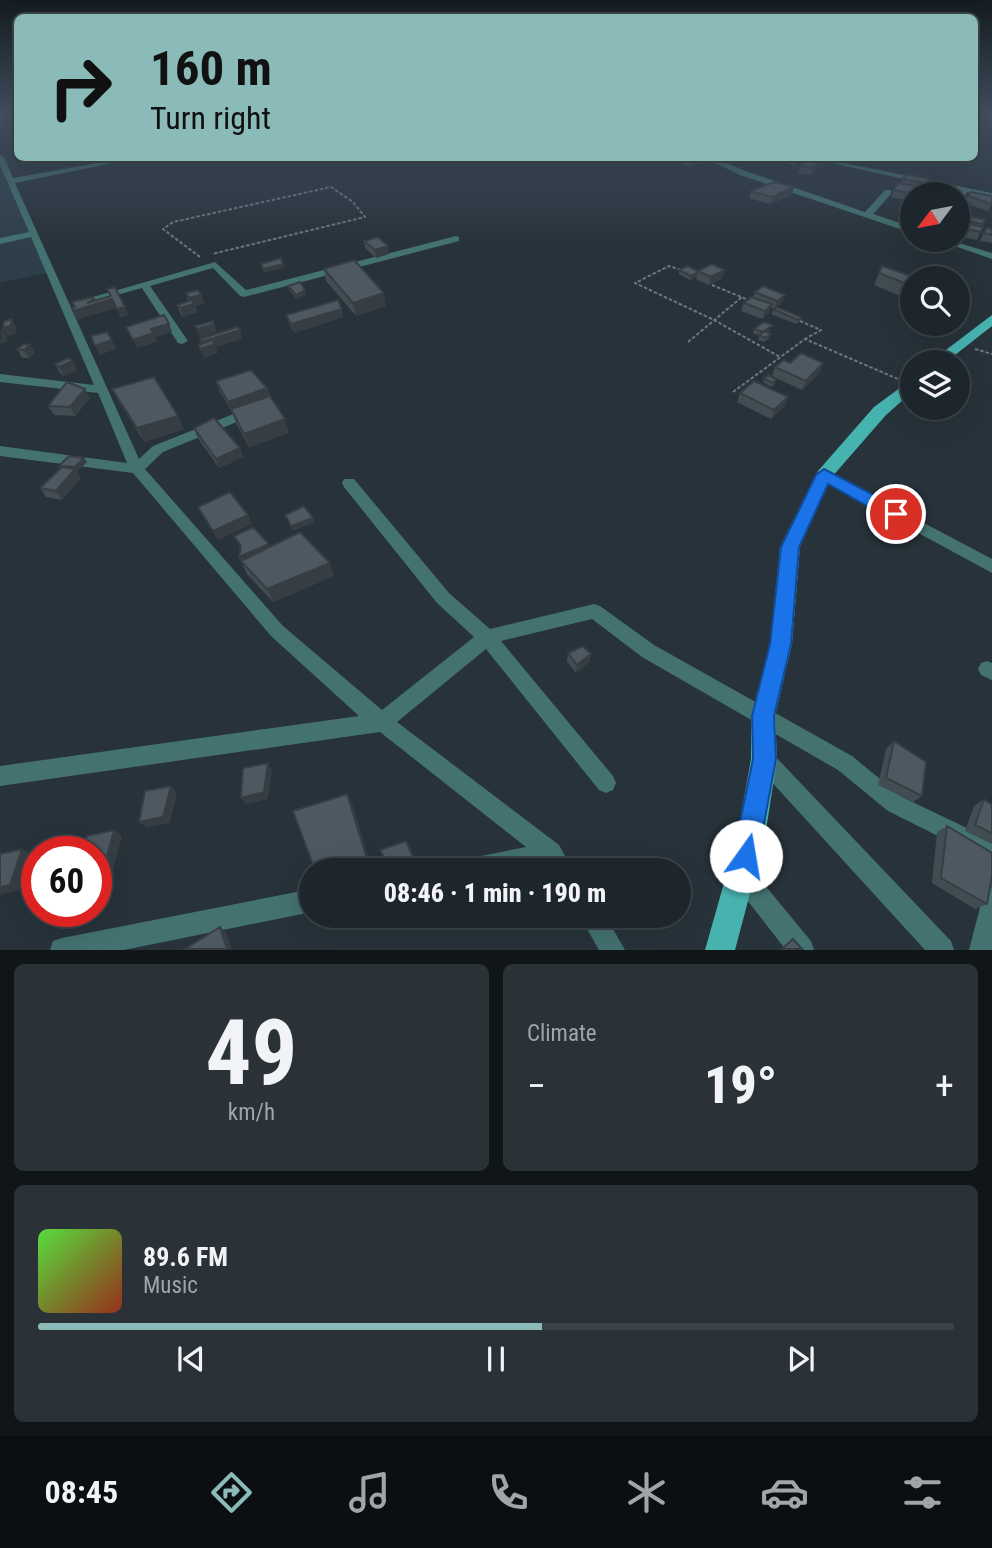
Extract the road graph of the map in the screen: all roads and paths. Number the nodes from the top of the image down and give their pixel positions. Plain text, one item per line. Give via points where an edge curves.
1 (0, 157) edge
2 (118, 161) edge
3 (720, 161) edge
4 (827, 161) edge
5 (11, 181) junction
6 (930, 182) edge
7 (970, 190) edge
8 (888, 192) dead end
9 (992, 195) edge
10 (866, 216) junction
11 (900, 226) edge
12 (34, 234) junction
13 (456, 239) dead end
14 (0, 241) edge
15 (970, 249) edge
16 (211, 254) dead end
17 (992, 256) edge
18 (215, 265) junction
19 (681, 270) edge
20 (144, 284) junction
21 (712, 285) edge
22 (742, 297) junction
23 (753, 302) edge
24 (66, 306) junction
25 (992, 318) edge
26 (714, 320) junction
27 (799, 320) edge
28 (805, 339) junction
29 (182, 341) dead end
30 (688, 342) dead end
31 (952, 350) edge
32 (780, 357) junction
33 (0, 378) edge
34 (900, 379) edge
35 (103, 390) junction
36 (733, 391) dead end
37 (900, 394) edge
38 (254, 411) edge
39 (0, 451) edge
40 (138, 469) junction
41 (824, 475) junction
42 (349, 483) dead end
43 (992, 567) edge
44 (487, 637) junction
45 (763, 716) junction
46 (382, 722) junction
47 (764, 759) junction
48 (0, 776) edge
49 (606, 783) dead end
50 (992, 852) edge
51 (553, 858) edge
52 (741, 874) junction
53 (992, 900) edge
54 (299, 903) edge
55 (599, 928) edge
56 (62, 950) edge
57 (613, 950) edge
58 (720, 950) edge
59 (802, 950) edge
60 (942, 950) edge
61 (981, 950) edge

1 - 5 street
2 - 5 street
3 - 10 street
4 - 6 street
5 - 12 street
7 - 9 street
8 - 10 street
10 - 11 street
12 - 14 street
12 - 24 street
13 - 18 street via 244,294
15 - 17 street
16 - 18 path via 365,217 331,187 173,222 163,229
18 - 20 street
19 - 26 path via 669,266 635,283
20 - 24 street
20 - 29 street
21 - 22 path
22 - 23 path
22 - 26 path
24 - 35 street
25 - 31 main road
26 - 30 path
26 - 32 path
27 - 28 path via 821,330
28 - 32 path
28 - 34 path
32 - 36 path
33 - 35 street
35 - 40 street
37 - 41 main road
38 - 40 street via 158,449
39 - 40 street
40 - 46 street via 277,631
41 - 43 street
41 - 45 main road via 790,547 780,644
42 - 44 street via 443,598
44 - 45 street via 594,611 649,651
44 - 46 street
44 - 49 street
45 - 47 main road
45 - 50 street via 845,763 895,804
46 - 48 street
46 - 51 street
47 - 52 main road
47 - 60 street
52 - 58 main road
52 - 59 street
53 - 61 street
54 - 56 street
55 - 57 street

